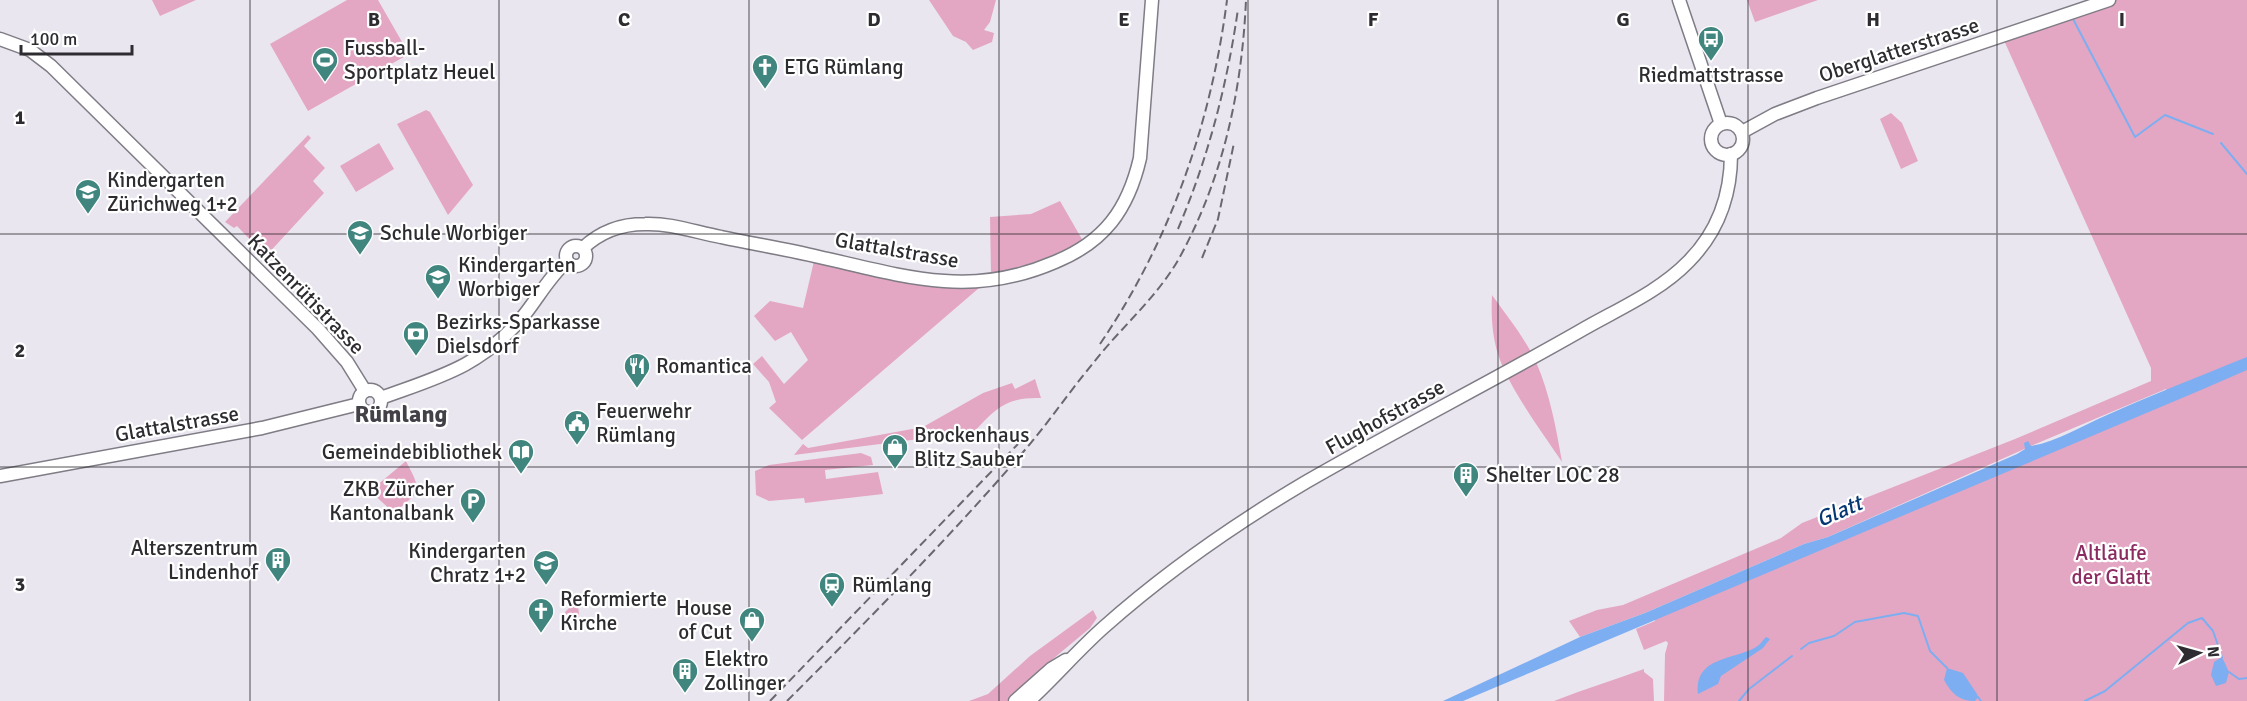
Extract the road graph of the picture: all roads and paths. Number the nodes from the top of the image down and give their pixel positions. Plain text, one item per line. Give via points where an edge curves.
1 (1152, 0) edge
2 (1680, 0) edge
3 (2109, 0) edge
4 (0, 39) edge
5 (1721, 124) junction
6 (1742, 132) junction
7 (1726, 154) junction
8 (365, 391) junction
9 (381, 398) junction
10 (359, 404) junction
11 (0, 476) edge
12 (1072, 657) junction
13 (1015, 701) edge
14 (1029, 701) edge

1 - 9 street, Glattalstrasse via 1135,179 1116,218 1085,247 1065,258 1014,276 957,282 901,275 664,225 627,225 601,234 583,248 587,256 582,265 573,266 567,261 506,335 482,355 432,381
2 - 5 street
3 - 6 street, Oberglatterstrasse via 1790,108
4 - 8 street, Katzenrütistrasse via 30,50 51,66 318,329
5 - 6 street via 1736,125
5 - 7 street via 1711,136 1714,148
6 - 7 street via 1742,146
7 - 12 street, Flughofstrasse via 1717,219 1710,234 1694,256 1662,283 1276,500 1148,591
8 - 9 street via 373,390
8 - 10 street
9 - 10 street via 374,411 363,410
10 - 11 street, Glattalstrasse via 262,428
12 - 13 street, Flughofstrasse via 1051,669
12 - 14 street, Flughofstrasse

